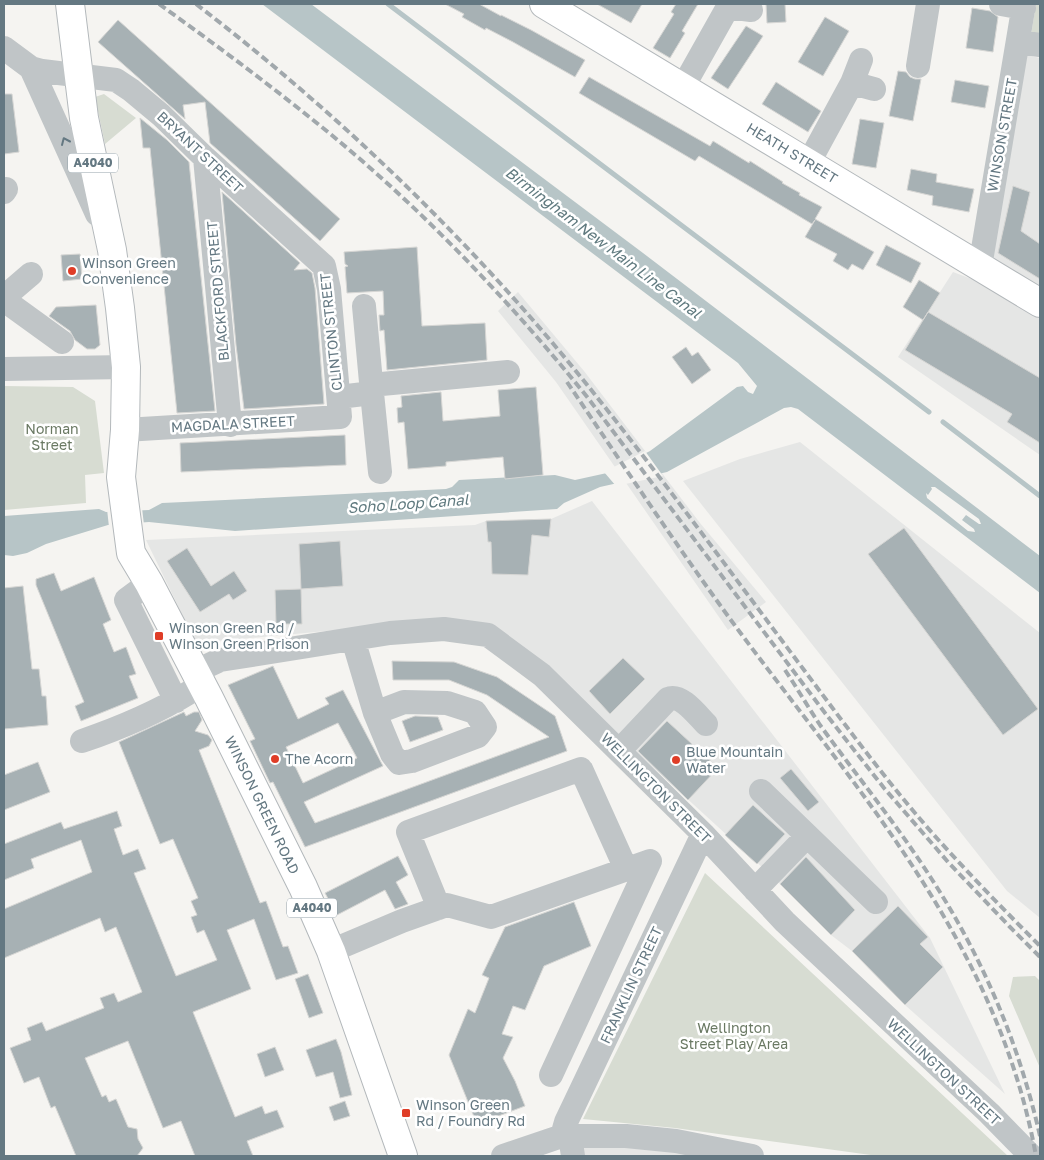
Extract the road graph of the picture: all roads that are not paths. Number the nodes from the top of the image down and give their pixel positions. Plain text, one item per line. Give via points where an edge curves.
1 (70, 4) edge
2 (544, 4) edge
3 (928, 4) edge
4 (1001, 4) edge
5 (1024, 6) edge
6 (735, 7) edge
7 (1029, 44) edge
8 (4, 48) edge
9 (861, 60) dead end
10 (918, 66) dead end
11 (31, 68) junction
12 (78, 75) junction
13 (683, 87) junction
14 (205, 158) junction
15 (808, 164) junction
16 (112, 250) junction
17 (310, 253) joint
18 (980, 267) junction
19 (30, 274) dead end
20 (4, 299) edge
21 (1040, 303) edge
22 (364, 306) dead end
23 (62, 342) dead end
24 (126, 367) junction
25 (4, 369) edge
26 (508, 372) dead end
27 (372, 389) junction
28 (339, 407) junction
29 (230, 425) junction
30 (125, 430) junction
31 (380, 472) dead end
32 (149, 583) junction
33 (352, 639) junction
34 (198, 678) junction
35 (176, 701) junction
36 (375, 713) dead end
37 (706, 724) dead end
38 (82, 741) dead end
39 (619, 751) junction
40 (761, 791) dead end
41 (703, 834) junction
42 (807, 836) junction
43 (626, 869) junction
44 (755, 890) junction
45 (876, 902) dead end
46 (439, 908) junction
47 (331, 951) junction
48 (551, 1074) dead end
49 (568, 1143) edge
50 (404, 1156) edge
51 (503, 1156) edge
52 (749, 1156) edge
53 (1031, 1156) edge

1 - 12 main road, A4040
2 - 13 main road, HEATH STREET
3 - 10 street
4 - 5 street
5 - 7 street, WINSON STREET
6 - 13 street
7 - 18 street, WINSON STREET
8 - 11 street
9 - 15 street via 863,86
11 - 12 street, BRYANT STREET
16 -> 11 street
12 - 14 street, BRYANT STREET via 116,80 161,115
12 - 16 main road, A4040
13 - 15 main road, HEATH STREET
14 - 17 street, BRYANT STREET
14 - 29 street, BLACKFORD STREET
15 - 18 main road, HEATH STREET
16 - 24 main road, A4040
17 - 28 street, CLINTON STREET via 324,266 329,289
18 - 21 main road, HEATH STREET
19 - 20 street
20 - 23 street
22 - 27 street
24 - 25 street
24 - 30 main road, A4040
26 - 27 street, MAGDALA STREET
27 - 28 street, MAGDALA STREET
27 - 31 street
28 - 29 street, MAGDALA STREET
29 - 30 street, MAGDALA STREET
30 - 32 main road, WINSON GREEN ROAD / A4040 via 121,477 130,549
32 - 34 main road, WINSON GREEN ROAD / A4040
32 - 35 street via 126,600
33 - 34 street, WELLINGTON STREET via 220,660
33 - 36 street
33 - 39 street, WELLINGTON STREET via 444,629 488,635 542,675
34 - 35 street, WELLINGTON STREET
34 - 47 main road, WINSON GREEN ROAD / A4040 via 303,887
35 - 38 street, WELLINGTON STREET via 121,728
37 - 39 street via 673,696
39 - 41 street, WELLINGTON STREET
40 - 42 street
41 - 44 street, WELLINGTON STREET
41 - 49 street, FRANKLIN STREET via 566,1122
42 - 44 street
42 - 45 street
43 - 46 street via 491,917 447,905
43 - 46 street via 581,769 408,832
43 - 48 street via 650,861
44 - 53 street, WELLINGTON STREET
46 - 47 street
47 - 50 main road, WINSON GREEN ROAD / A4040
49 - 51 street
49 - 52 street via 626,1136 676,1141

